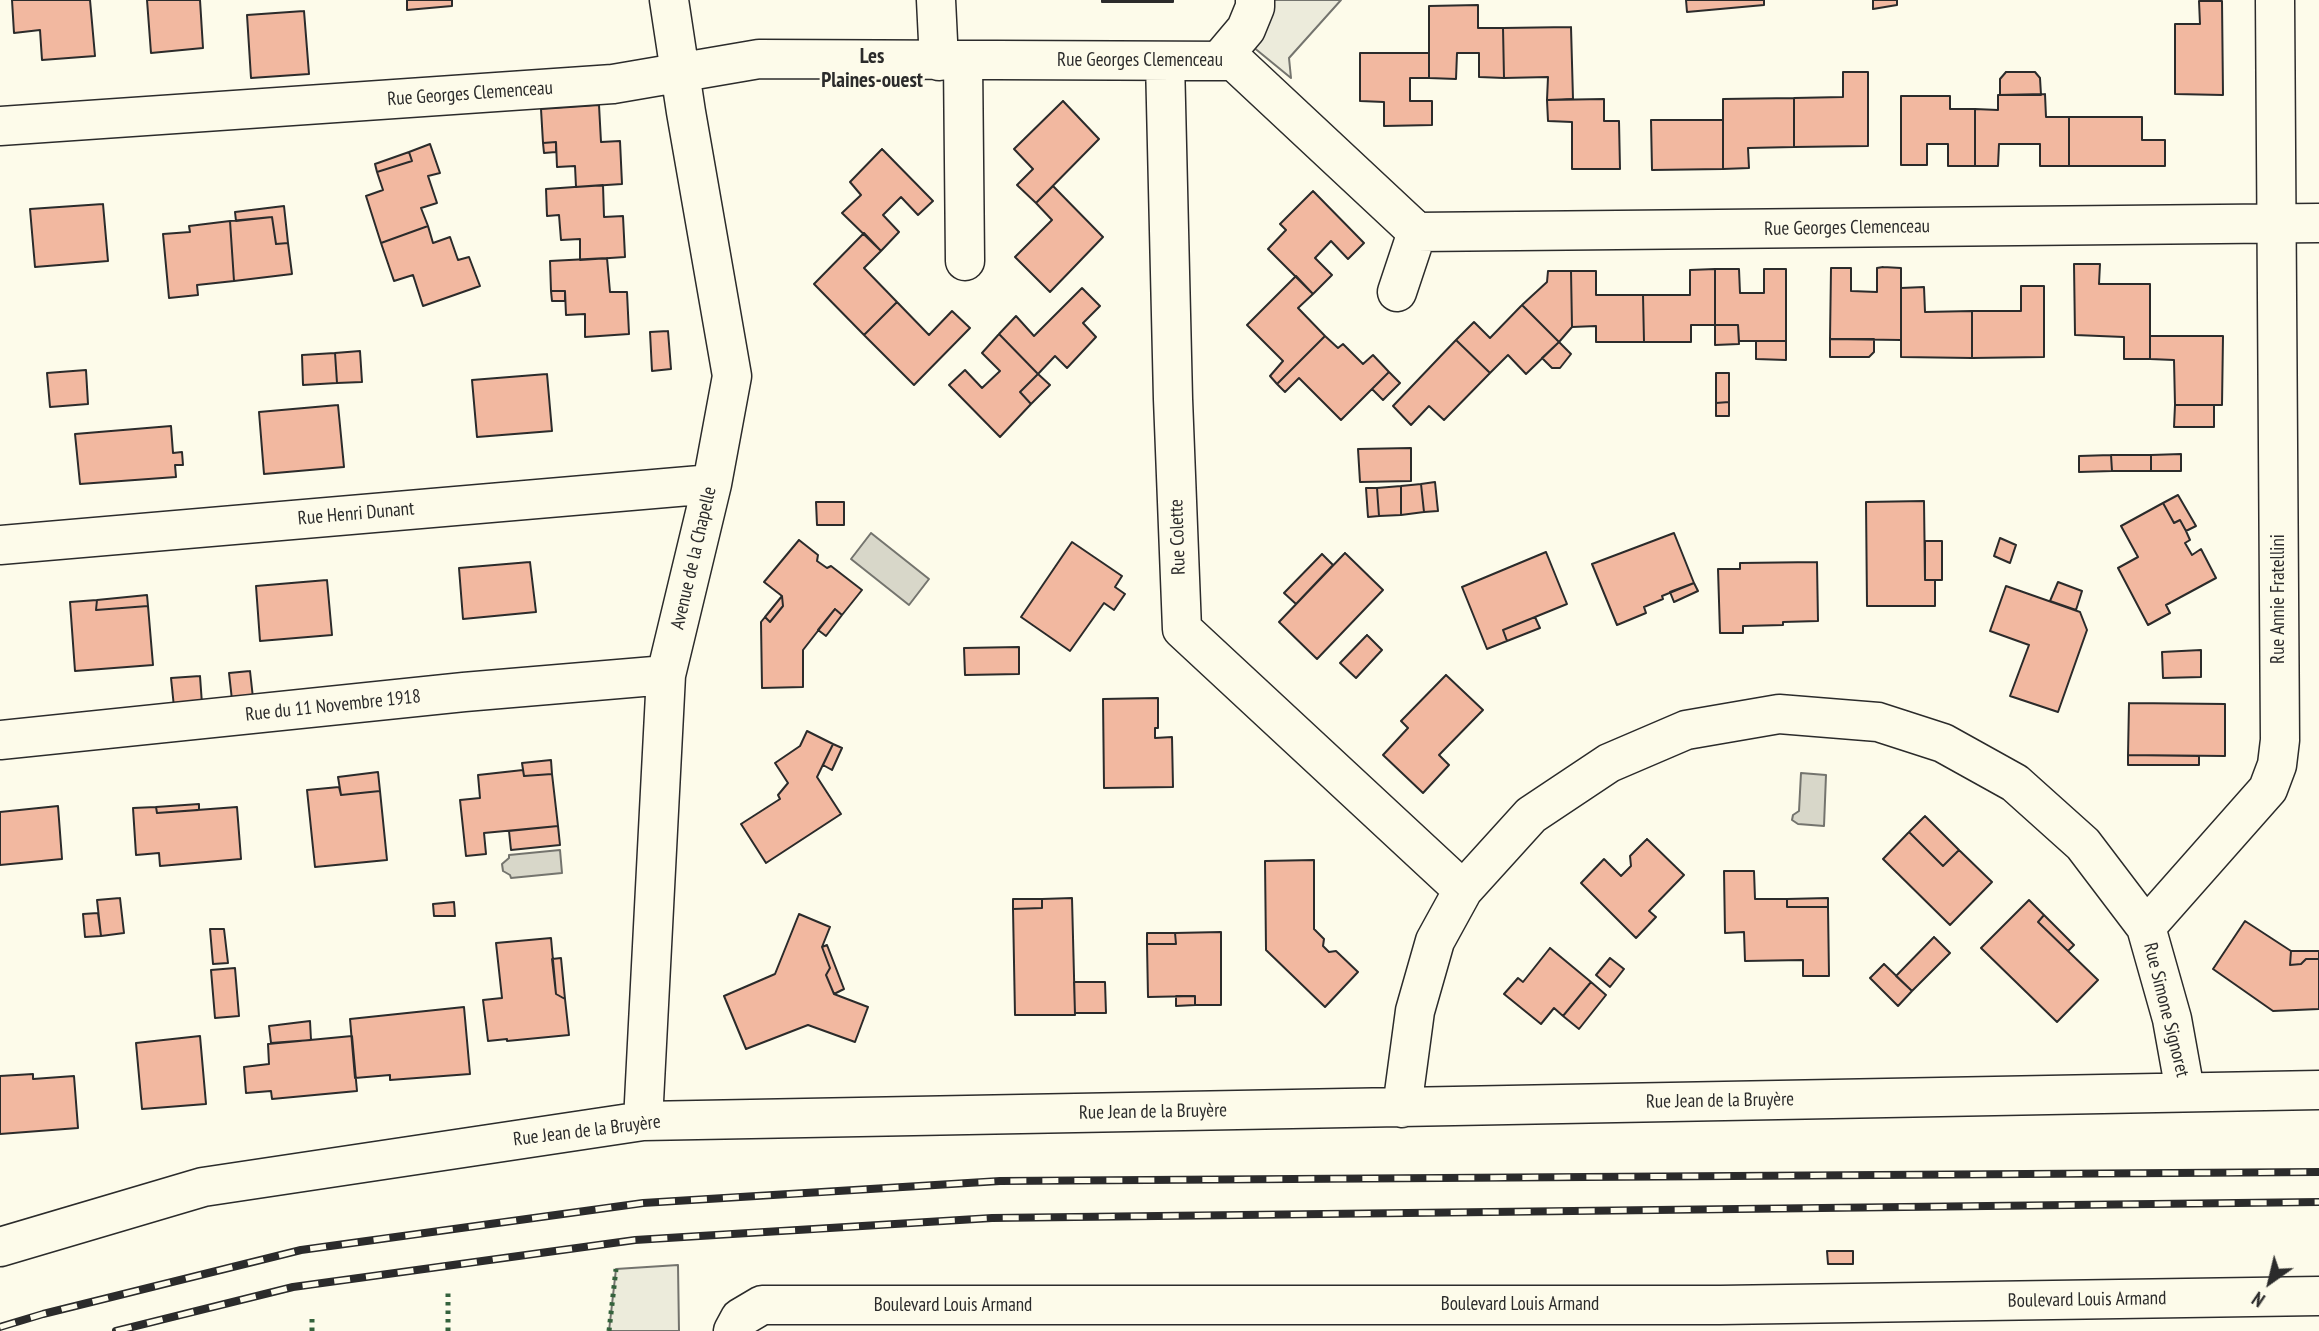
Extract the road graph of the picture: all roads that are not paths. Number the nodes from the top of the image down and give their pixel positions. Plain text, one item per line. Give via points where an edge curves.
1 (669, 0) edge
2 (936, 0) edge
3 (1255, 0) edge
4 (2275, 0) edge
5 (951, 61) junction
6 (1165, 61) junction
7 (1219, 61) junction
8 (679, 73) junction
9 (0, 126) edge
10 (2319, 223) edge
11 (2277, 224) junction
12 (1417, 232) junction
13 (965, 261) dead end
14 (1396, 292) dead end
15 (712, 484) junction
16 (0, 544) edge
17 (666, 675) junction
18 (0, 740) edge
19 (1463, 890) junction
20 (2146, 927) junction
21 (2319, 1090) edge
22 (2185, 1091) junction
23 (1402, 1108) junction
24 (643, 1121) junction
25 (0, 1247) edge
26 (2319, 1296) edge
27 (2220, 1315) edge
28 (1788, 1317) edge
29 (733, 1331) edge

1 - 8 street, Avenue de la Chapelle
2 - 5 street
3 - 7 street via 1246,29
4 - 11 street
5 - 6 street, Rue Georges Clemenceau
5 - 8 street, Rue Georges Clemenceau via 759,59
5 - 13 street
6 - 7 street, Rue Georges Clemenceau
6 - 19 street, Rue Colette via 1182,629
7 - 12 street, Rue Georges Clemenceau via 1234,61
8 - 9 street, Rue Georges Clemenceau via 613,84
8 - 15 street, Avenue de la Chapelle via 732,376
10 - 11 street, Rue Georges Clemenceau
11 - 12 street, Rue Georges Clemenceau
11 - 20 street, Rue Annie Fratellini via 2277,765 2268,789
12 - 14 street
15 - 16 street, Rue Henri Dunant
15 - 17 street, Avenue de la Chapelle
17 - 18 street, Rue du 11 Novembre 1918
17 - 24 street, Avenue de la Chapelle
19 - 20 street, Rue Simone Signoret via 1531,815 1609,764 1686,730 1779,714 1878,722 1943,743 2015,783 2083,844
19 - 23 street, Rue Simone Signoret via 1435,941 1415,1012
20 - 22 street, Rue Simone Signoret via 2172,1019
21 - 22 street, Rue Jean de la Bruyère
22 - 23 street, Rue Jean de la Bruyère
23 - 24 street, Rue Jean de la Bruyère
24 - 25 street, Rue Jean de la Bruyère via 203,1188
26 - 27 street, Boulevard Louis Armand
27 - 28 street, Boulevard Louis Armand
28 - 29 street, Boulevard Louis Armand via 762,1305 740,1318

